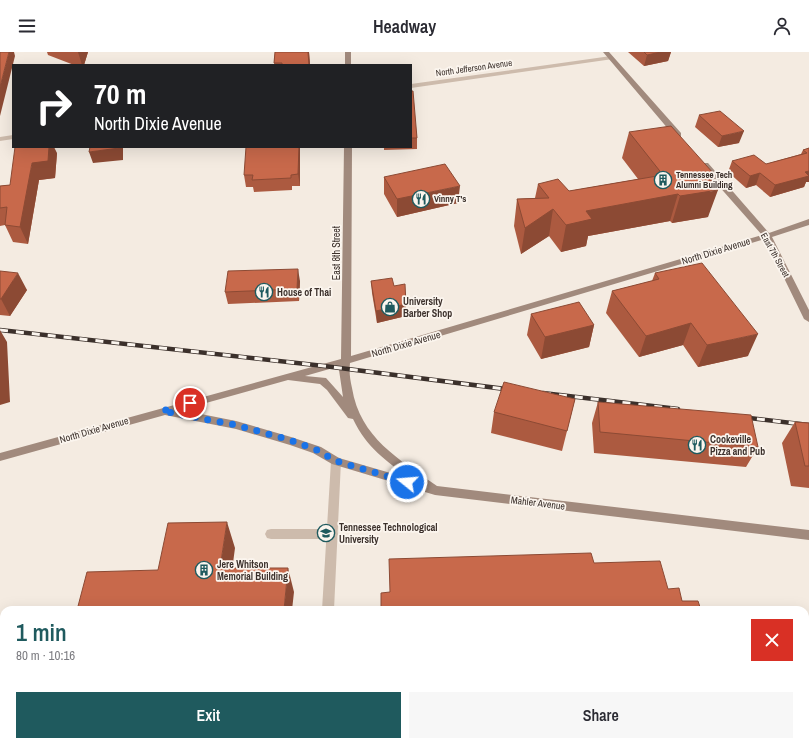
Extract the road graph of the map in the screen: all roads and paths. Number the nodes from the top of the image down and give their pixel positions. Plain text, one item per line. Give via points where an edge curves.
1 (348, 52) edge
2 (609, 55) edge
3 (348, 64) edge
4 (412, 86) edge
5 (12, 137) edge
6 (0, 138) edge
7 (684, 142) edge
8 (348, 148) edge
9 (700, 160) edge
10 (809, 222) edge
11 (767, 236) junction
12 (809, 319) edge
13 (346, 360) junction
14 (273, 380) junction
15 (162, 411) junction
16 (364, 431) junction
17 (0, 457) edge
18 (336, 461) junction
19 (435, 490) junction
20 (271, 534) dead end
21 (332, 534) junction
22 (809, 535) edge
23 (328, 606) edge

1 - 3 street
2 - 4 street, North Jefferson Avenue
2 - 7 street
5 - 6 street
8 - 13 street, East 8th Street
9 - 11 street, East 7th Street
10 - 11 street, North Dixie Avenue
11 - 12 street, East 7th Street
11 - 13 street, North Dixie Avenue
13 - 14 street, North Dixie Avenue
13 - 16 street, Mahler Avenue via 344,370 349,401
14 - 15 street, North Dixie Avenue
14 - 16 street via 297,378 323,381
15 - 17 street, North Dixie Avenue
15 - 18 street via 263,432 317,450
16 - 19 street, Mahler Avenue via 383,453
18 - 19 street
18 - 21 street
19 - 22 street, Mahler Avenue
20 - 21 street
21 - 23 street

